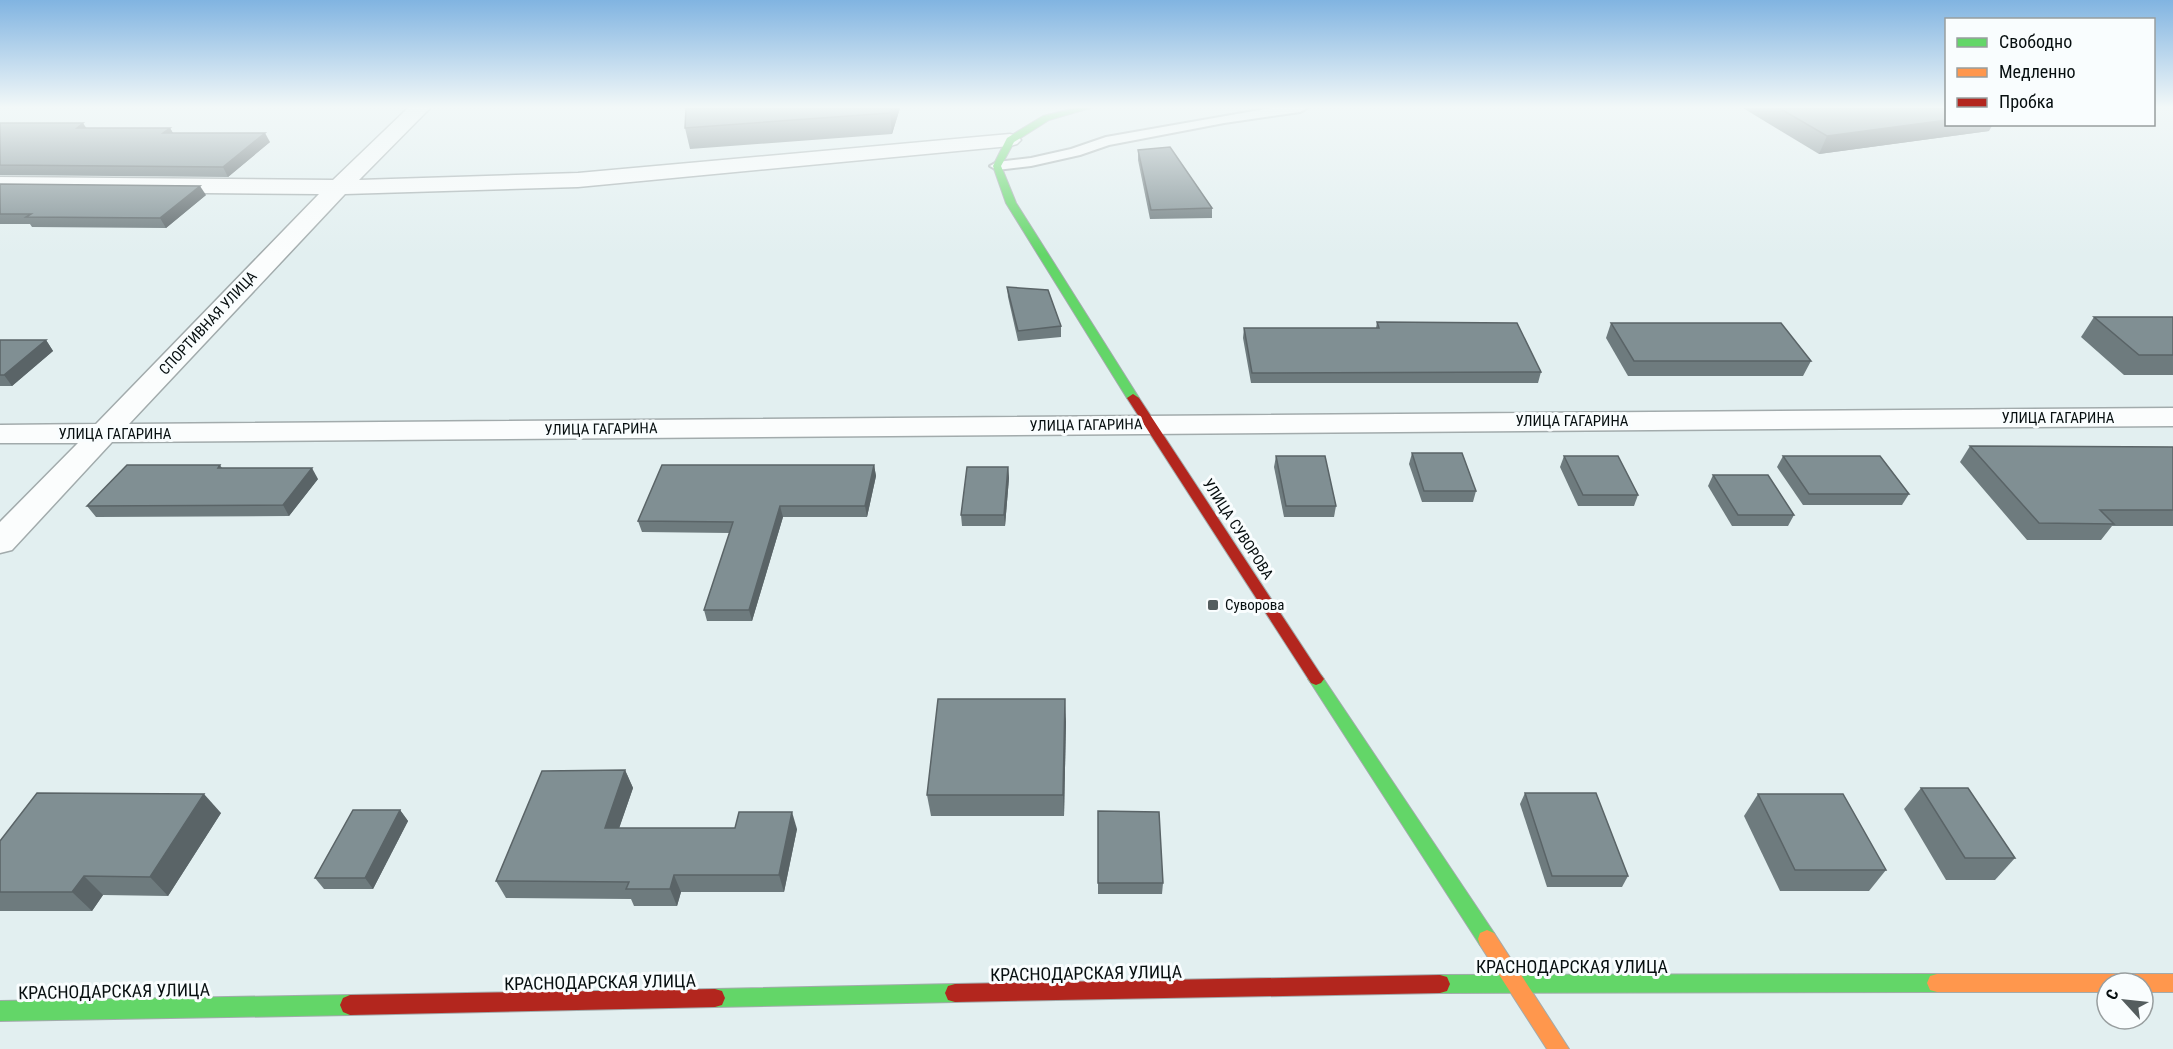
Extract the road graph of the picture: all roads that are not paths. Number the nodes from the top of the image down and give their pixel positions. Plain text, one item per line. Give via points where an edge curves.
1 (368, 157) edge
2 (827, 157) edge
3 (1002, 157) edge
4 (1054, 157) edge
5 (997, 166) junction
6 (0, 184) edge
7 (336, 187) junction
8 (2173, 417) edge
9 (1149, 424) junction
10 (0, 434) edge
11 (105, 434) junction
12 (0, 542) edge
13 (2173, 983) edge
14 (1516, 984) junction
15 (0, 1011) edge
16 (1559, 1049) edge

1 - 7 street, СПОРТИВНАЯ УЛИЦА
2 - 7 street via 578,180
3 - 5 street
4 - 5 lane
5 - 9 street, УЛИЦА СУВОРОВА via 1011,203
6 - 7 street
7 - 11 street, СПОРТИВНАЯ УЛИЦА
8 - 9 street, УЛИЦА ГАГАРИНА
9 - 11 street, УЛИЦА ГАГАРИНА
9 - 14 street, УЛИЦА СУВОРОВА
10 - 11 street, УЛИЦА ГАГАРИНА
11 - 12 street, СПОРТИВНАЯ УЛИЦА
13 - 14 street, КРАСНОДАРСКАЯ УЛИЦА
14 - 15 street, КРАСНОДАРСКАЯ УЛИЦА
14 - 16 street, УЛИЦА СУВОРОВА

